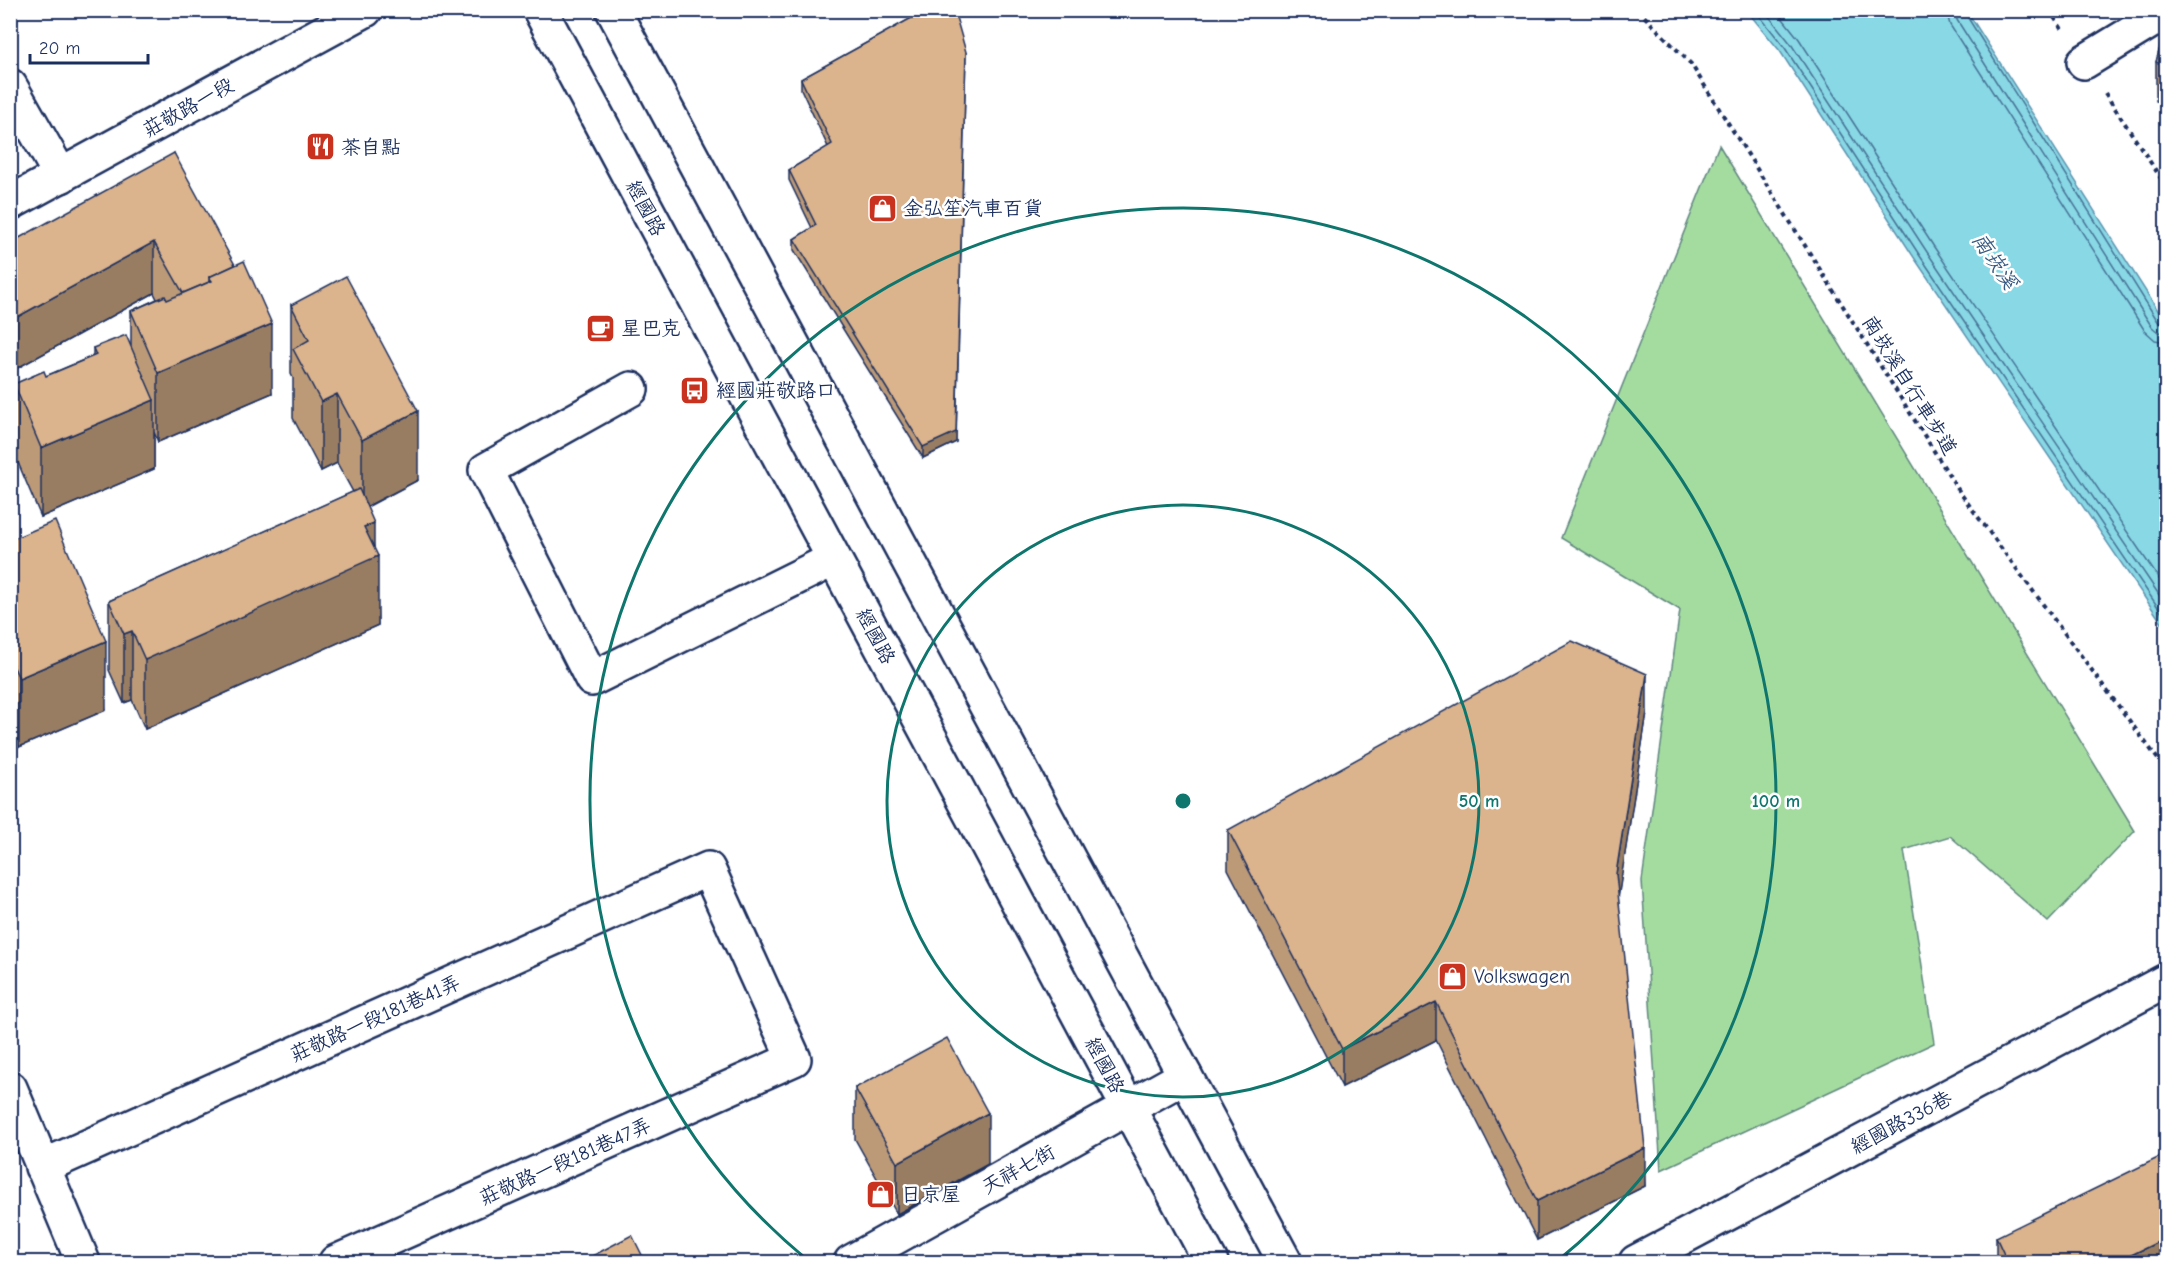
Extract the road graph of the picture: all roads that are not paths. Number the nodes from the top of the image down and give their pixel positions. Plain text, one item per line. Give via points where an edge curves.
1 (365, 10) edge
2 (540, 10) edge
3 (614, 10) edge
4 (2166, 12) edge
5 (2084, 62) road end
6 (10, 86) edge
7 (61, 176) junction
8 (10, 203) edge
9 (631, 388) dead end
10 (834, 559) junction
11 (2166, 981) edge
12 (795, 1059) joint
13 (1185, 1076) junction
14 (10, 1088) edge
15 (1127, 1106) junction
16 (42, 1167) junction
17 (82, 1263) edge
18 (336, 1263) edge
19 (851, 1263) edge
20 (1211, 1263) edge
21 (1285, 1263) edge
22 (1636, 1263) edge

1 - 7 street, 莊敬路一段
2 - 10 street, 經國路
3 - 13 street
4 - 5 street
6 - 7 street
7 - 8 street, 莊敬路一段
9 - 10 street via 486,470 592,679
10 - 15 street, 經國路
11 - 22 street, 經國路336巷
12 - 16 street, 莊敬路一段181巷41弄 via 708,869
12 - 18 street, 莊敬路一段181巷47弄
13 - 15 street, 天祥七街
13 - 21 street
14 - 16 street
15 - 19 street, 天祥七街
15 - 20 street, 經國路
16 - 17 street

